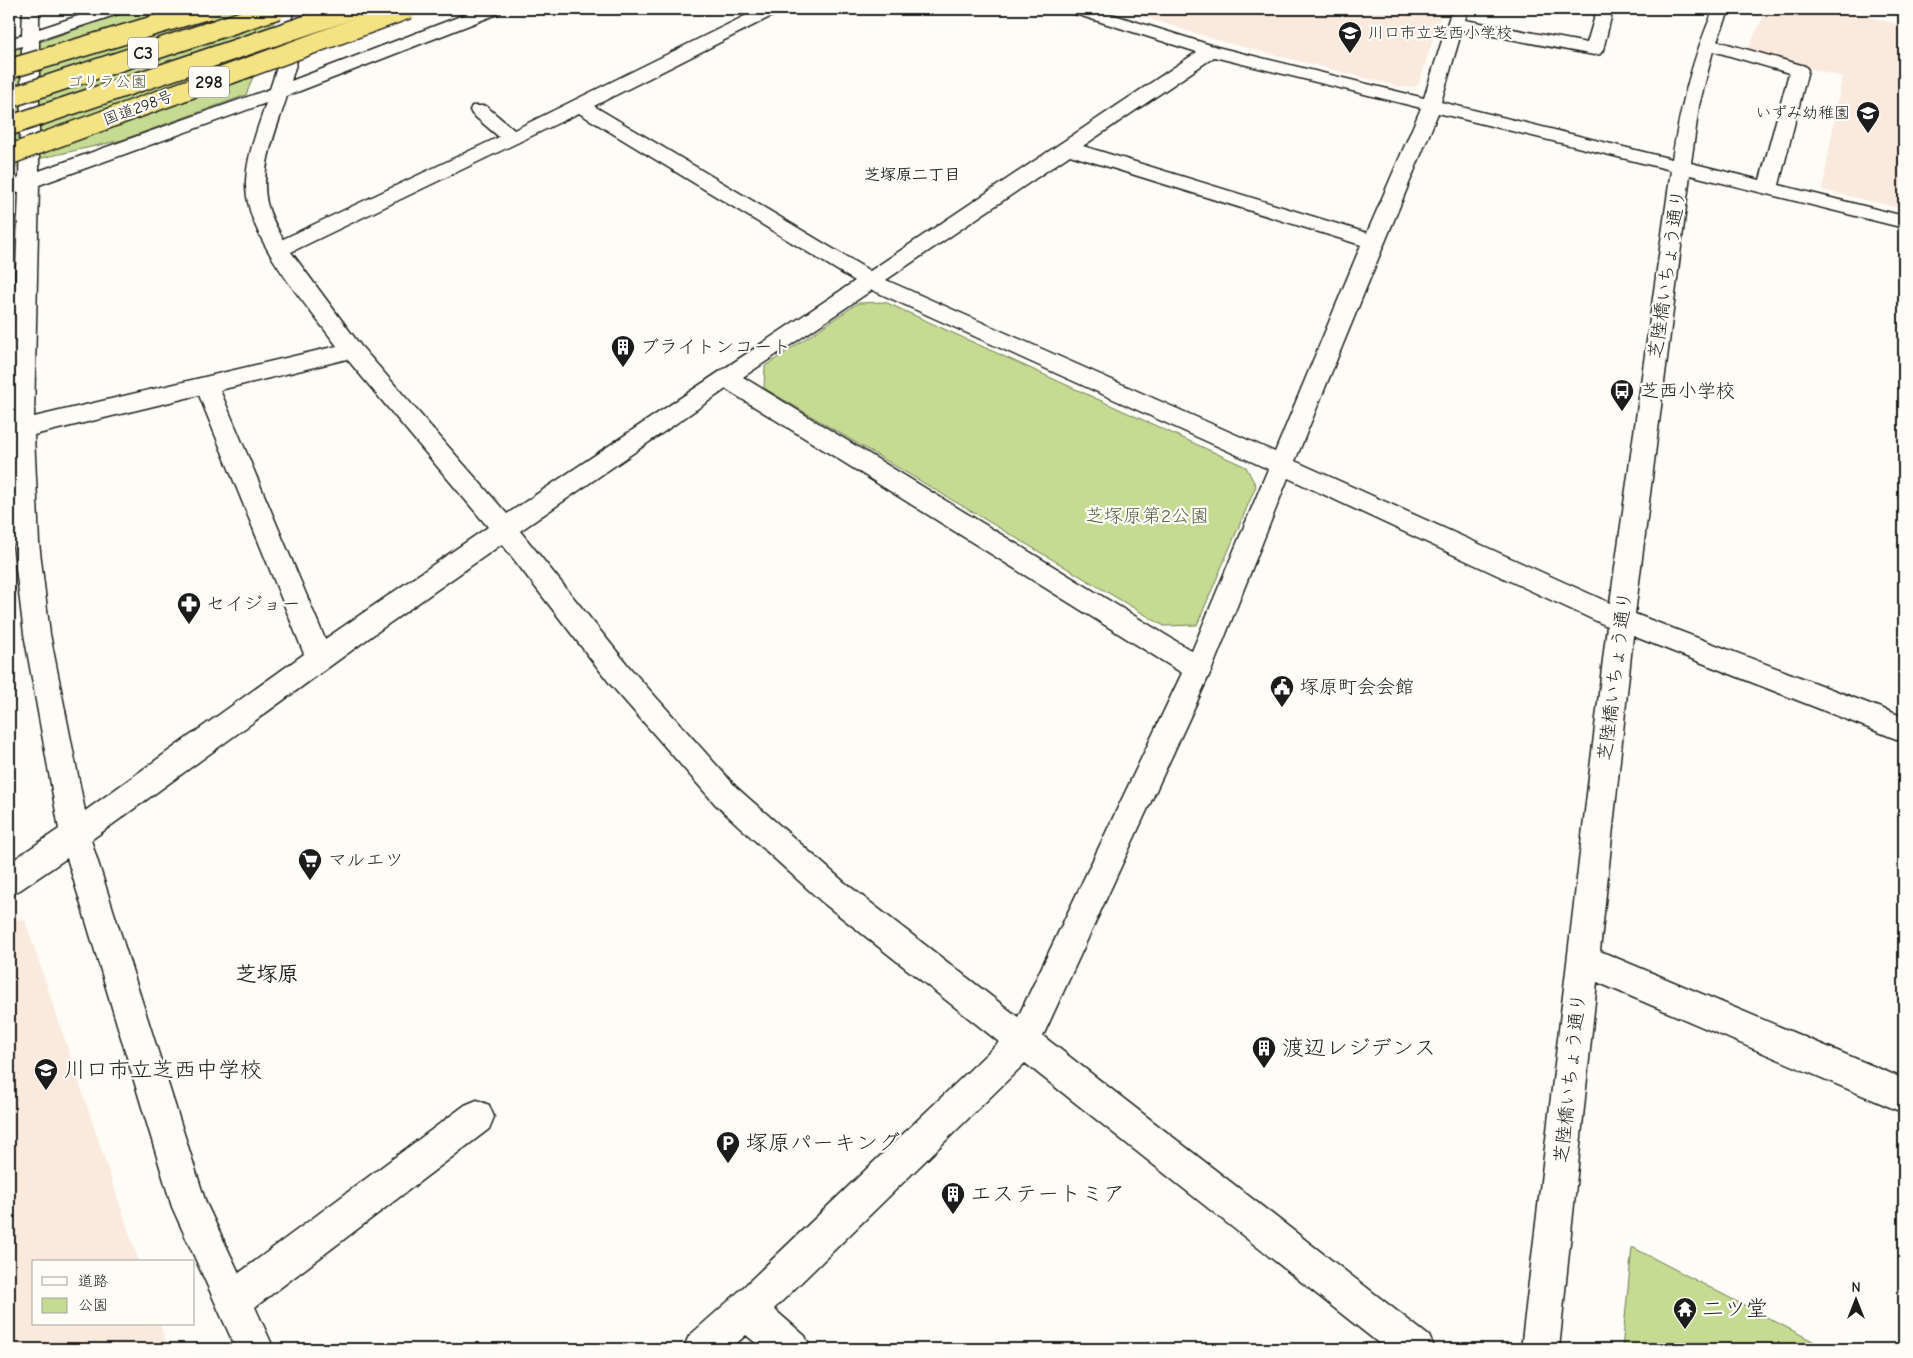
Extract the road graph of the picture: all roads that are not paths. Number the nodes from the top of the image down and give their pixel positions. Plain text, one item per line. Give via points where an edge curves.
1 (31, 9) edge
2 (115, 9) edge
3 (209, 9) edge
4 (278, 9) edge
5 (304, 9) edge
6 (354, 9) edge
7 (408, 9) edge
8 (494, 9) edge
9 (772, 9) edge
10 (1078, 9) edge
11 (1605, 9) edge
12 (1722, 9) edge
13 (1458, 16) edge
14 (19, 42) edge
15 (1708, 44) junction
16 (1211, 51) junction
17 (9, 69) edge
18 (277, 93) junction
19 (9, 98) edge
20 (580, 106) junction
21 (1431, 106) junction
22 (479, 110) dead end
23 (9, 126) edge
24 (512, 139) junction
25 (1068, 148) junction
26 (9, 155) edge
27 (1681, 166) junction
28 (19, 185) edge
29 (1768, 188) junction
30 (1904, 222) edge
31 (1372, 242) junction
32 (278, 250) junction
33 (18, 280) edge
34 (871, 281) junction
35 (352, 350) junction
36 (726, 378) junction
37 (207, 385) junction
38 (16, 430) edge
39 (1282, 465) junction
40 (504, 528) junction
41 (1621, 620) junction
42 (319, 657) junction
43 (1198, 669) junction
44 (1904, 730) edge
45 (75, 836) junction
46 (9, 880) edge
47 (1583, 960) junction
48 (1024, 1041) junction
49 (1904, 1096) edge
50 (477, 1117) dead end
51 (233, 1301) junction
52 (746, 1310) junction
53 (256, 1349) edge
54 (702, 1349) edge
55 (792, 1349) edge
56 (1416, 1349) edge
57 (1540, 1349) edge

1 - 14 street
2 - 14 street
3 - 17 highway, bridge
4 - 19 highway, C3, bridge
5 - 18 street
6 - 23 highway, C3, bridge
7 - 26 highway, 国道298号 / 298, bridge
8 - 18 street
9 - 20 street
10 - 16 street
11 - 13 street via 1594,50
12 - 15 street, 芝陸橋いちょう通り
13 - 21 street
14 - 28 street
15 - 27 street, 芝陸橋いちょう通り via 1690,106
15 - 29 street via 1799,70
16 - 21 street
16 - 25 street
18 - 28 street
18 - 32 street via 256,180 257,203
20 - 24 street
20 - 34 street
21 - 27 street
21 - 31 street
22 - 24 street
24 - 32 street
25 - 31 street
25 - 34 street
27 - 29 street
27 - 41 street, 芝陸橋いちょう通り
28 - 33 street
29 - 30 street
31 - 39 street
32 - 35 street
33 - 38 street
34 - 36 street
34 - 39 street
35 - 37 street
35 - 40 street
36 - 40 street
36 - 43 street
37 - 38 street
37 - 42 street
38 - 45 street via 37,634
39 - 41 street
39 - 43 street
40 - 42 street
40 - 48 street via 621,677 726,796 833,892
41 - 44 street
41 - 47 street, 芝陸橋いちょう通り
42 - 45 street
43 - 48 street
45 - 46 street
45 - 51 street via 190,1207
47 - 49 street
47 - 57 street, 芝陸橋いちょう通り
48 - 52 street
48 - 56 street
50 - 51 street
51 - 53 street
52 - 54 street
52 - 55 street

